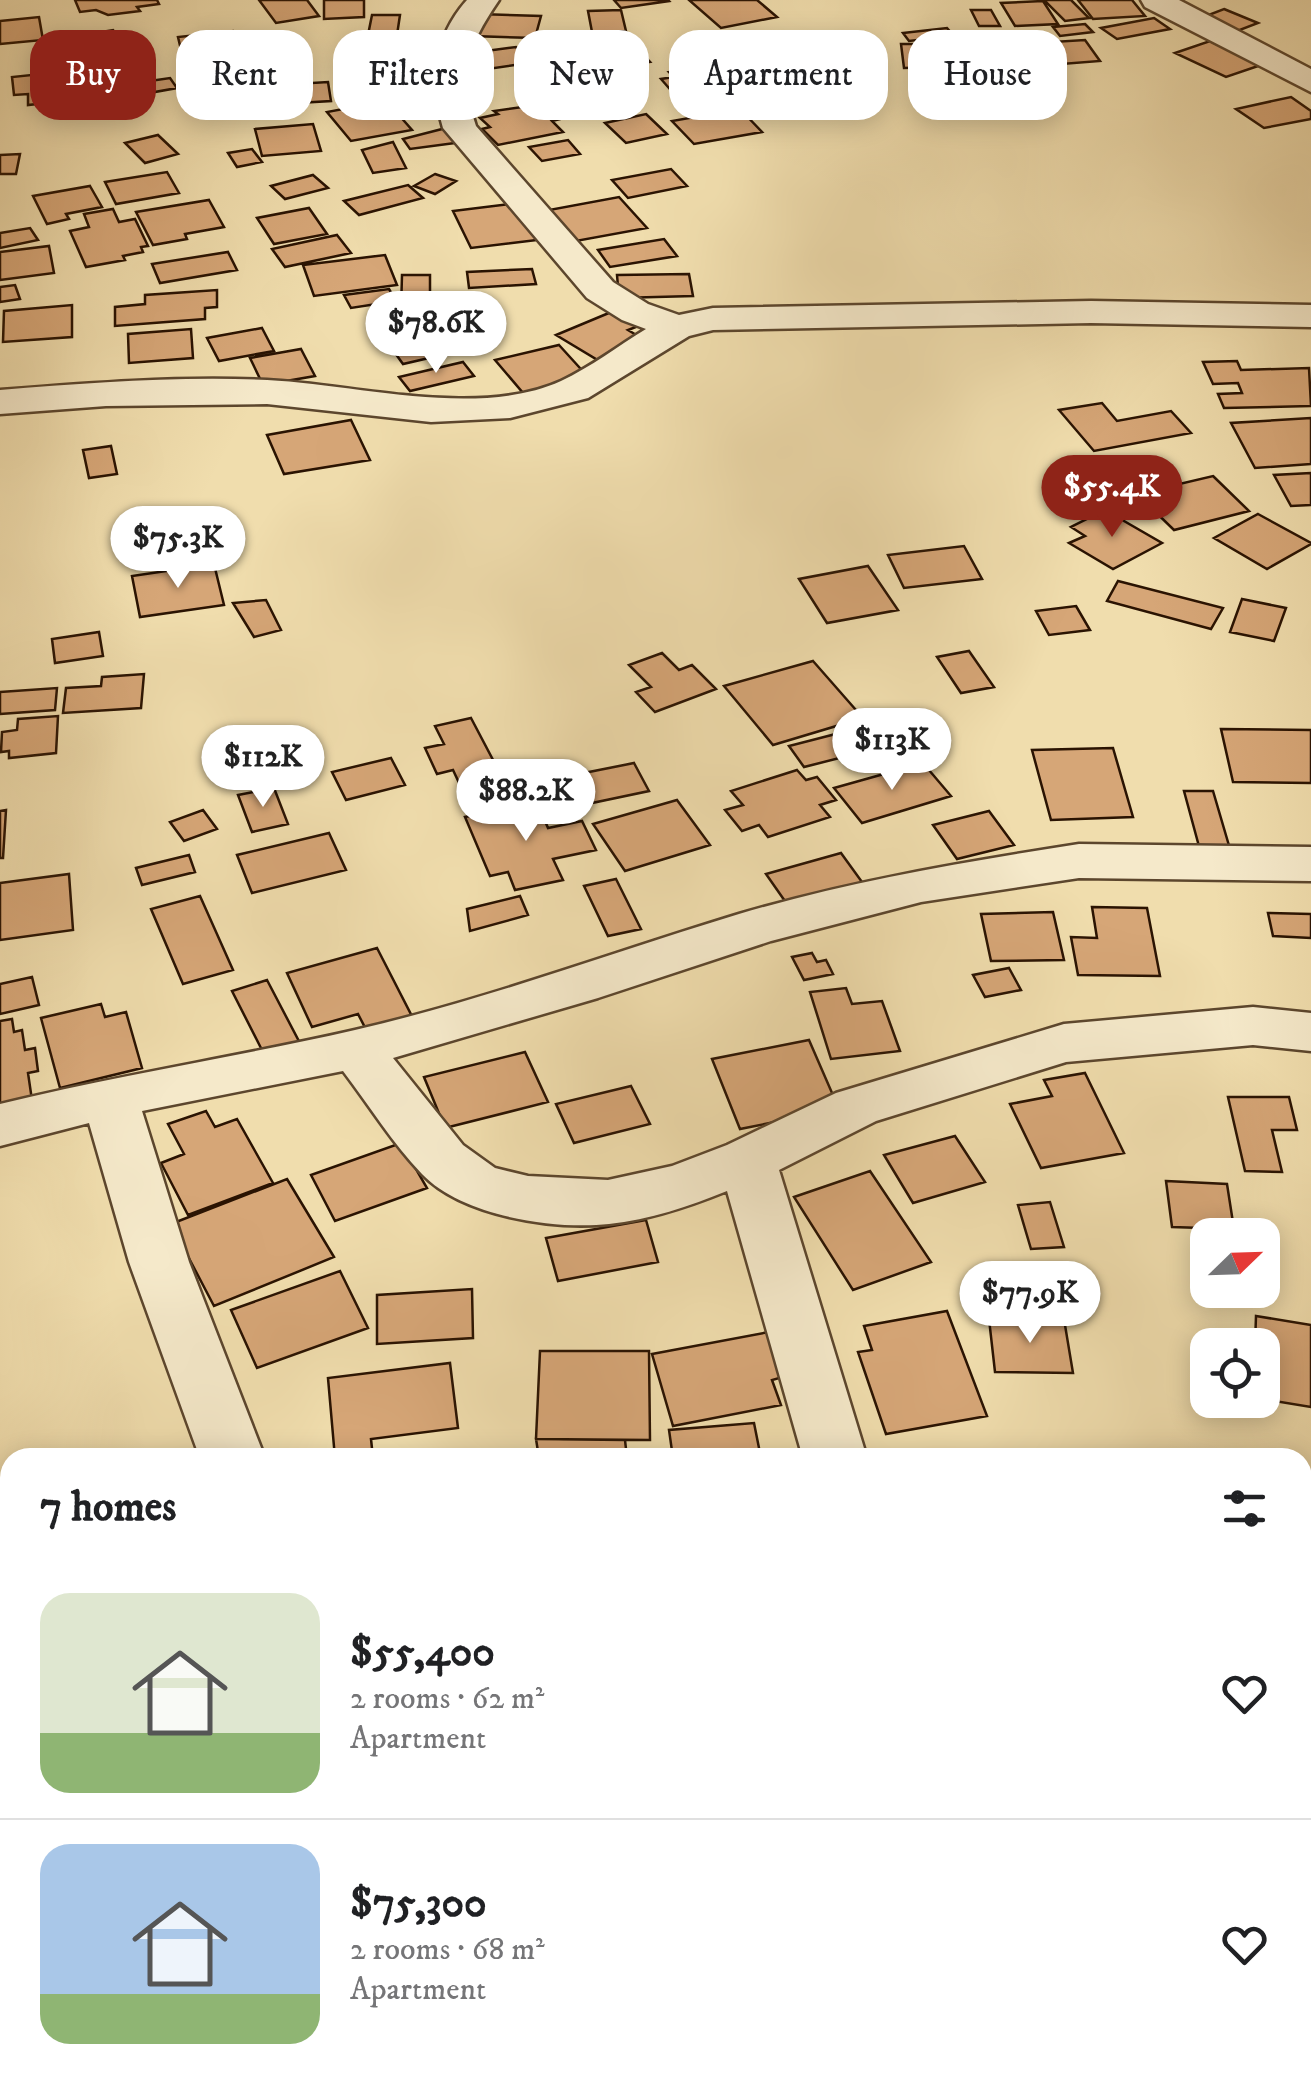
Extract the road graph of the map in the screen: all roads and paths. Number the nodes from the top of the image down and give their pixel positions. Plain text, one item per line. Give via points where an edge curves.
1 (484, 0) edge
2 (1156, 0) edge
3 (1311, 82) edge
4 (1311, 316) edge
5 (676, 328) junction
6 (0, 402) edge
7 (1311, 864) edge
8 (1311, 1032) edge
9 (356, 1049) junction
10 (110, 1096) junction
11 (0, 1126) edge
12 (747, 1160) junction
13 (227, 1448) edge
14 (832, 1448) edge

1 - 5 street via 462,24 452,56 449,99 460,128 600,290
2 - 3 street
4 - 5 street via 805,316 712,319
5 - 6 street via 574,390 510,406 432,410 267,392
7 - 9 street via 1078,861 921,885 757,927
8 - 12 street via 1253,1026 1064,1043 856,1107
9 - 10 street
9 - 12 street via 443,1160 478,1186 528,1198 608,1202 681,1186
10 - 11 street
10 - 13 street via 160,1262
12 - 14 street

